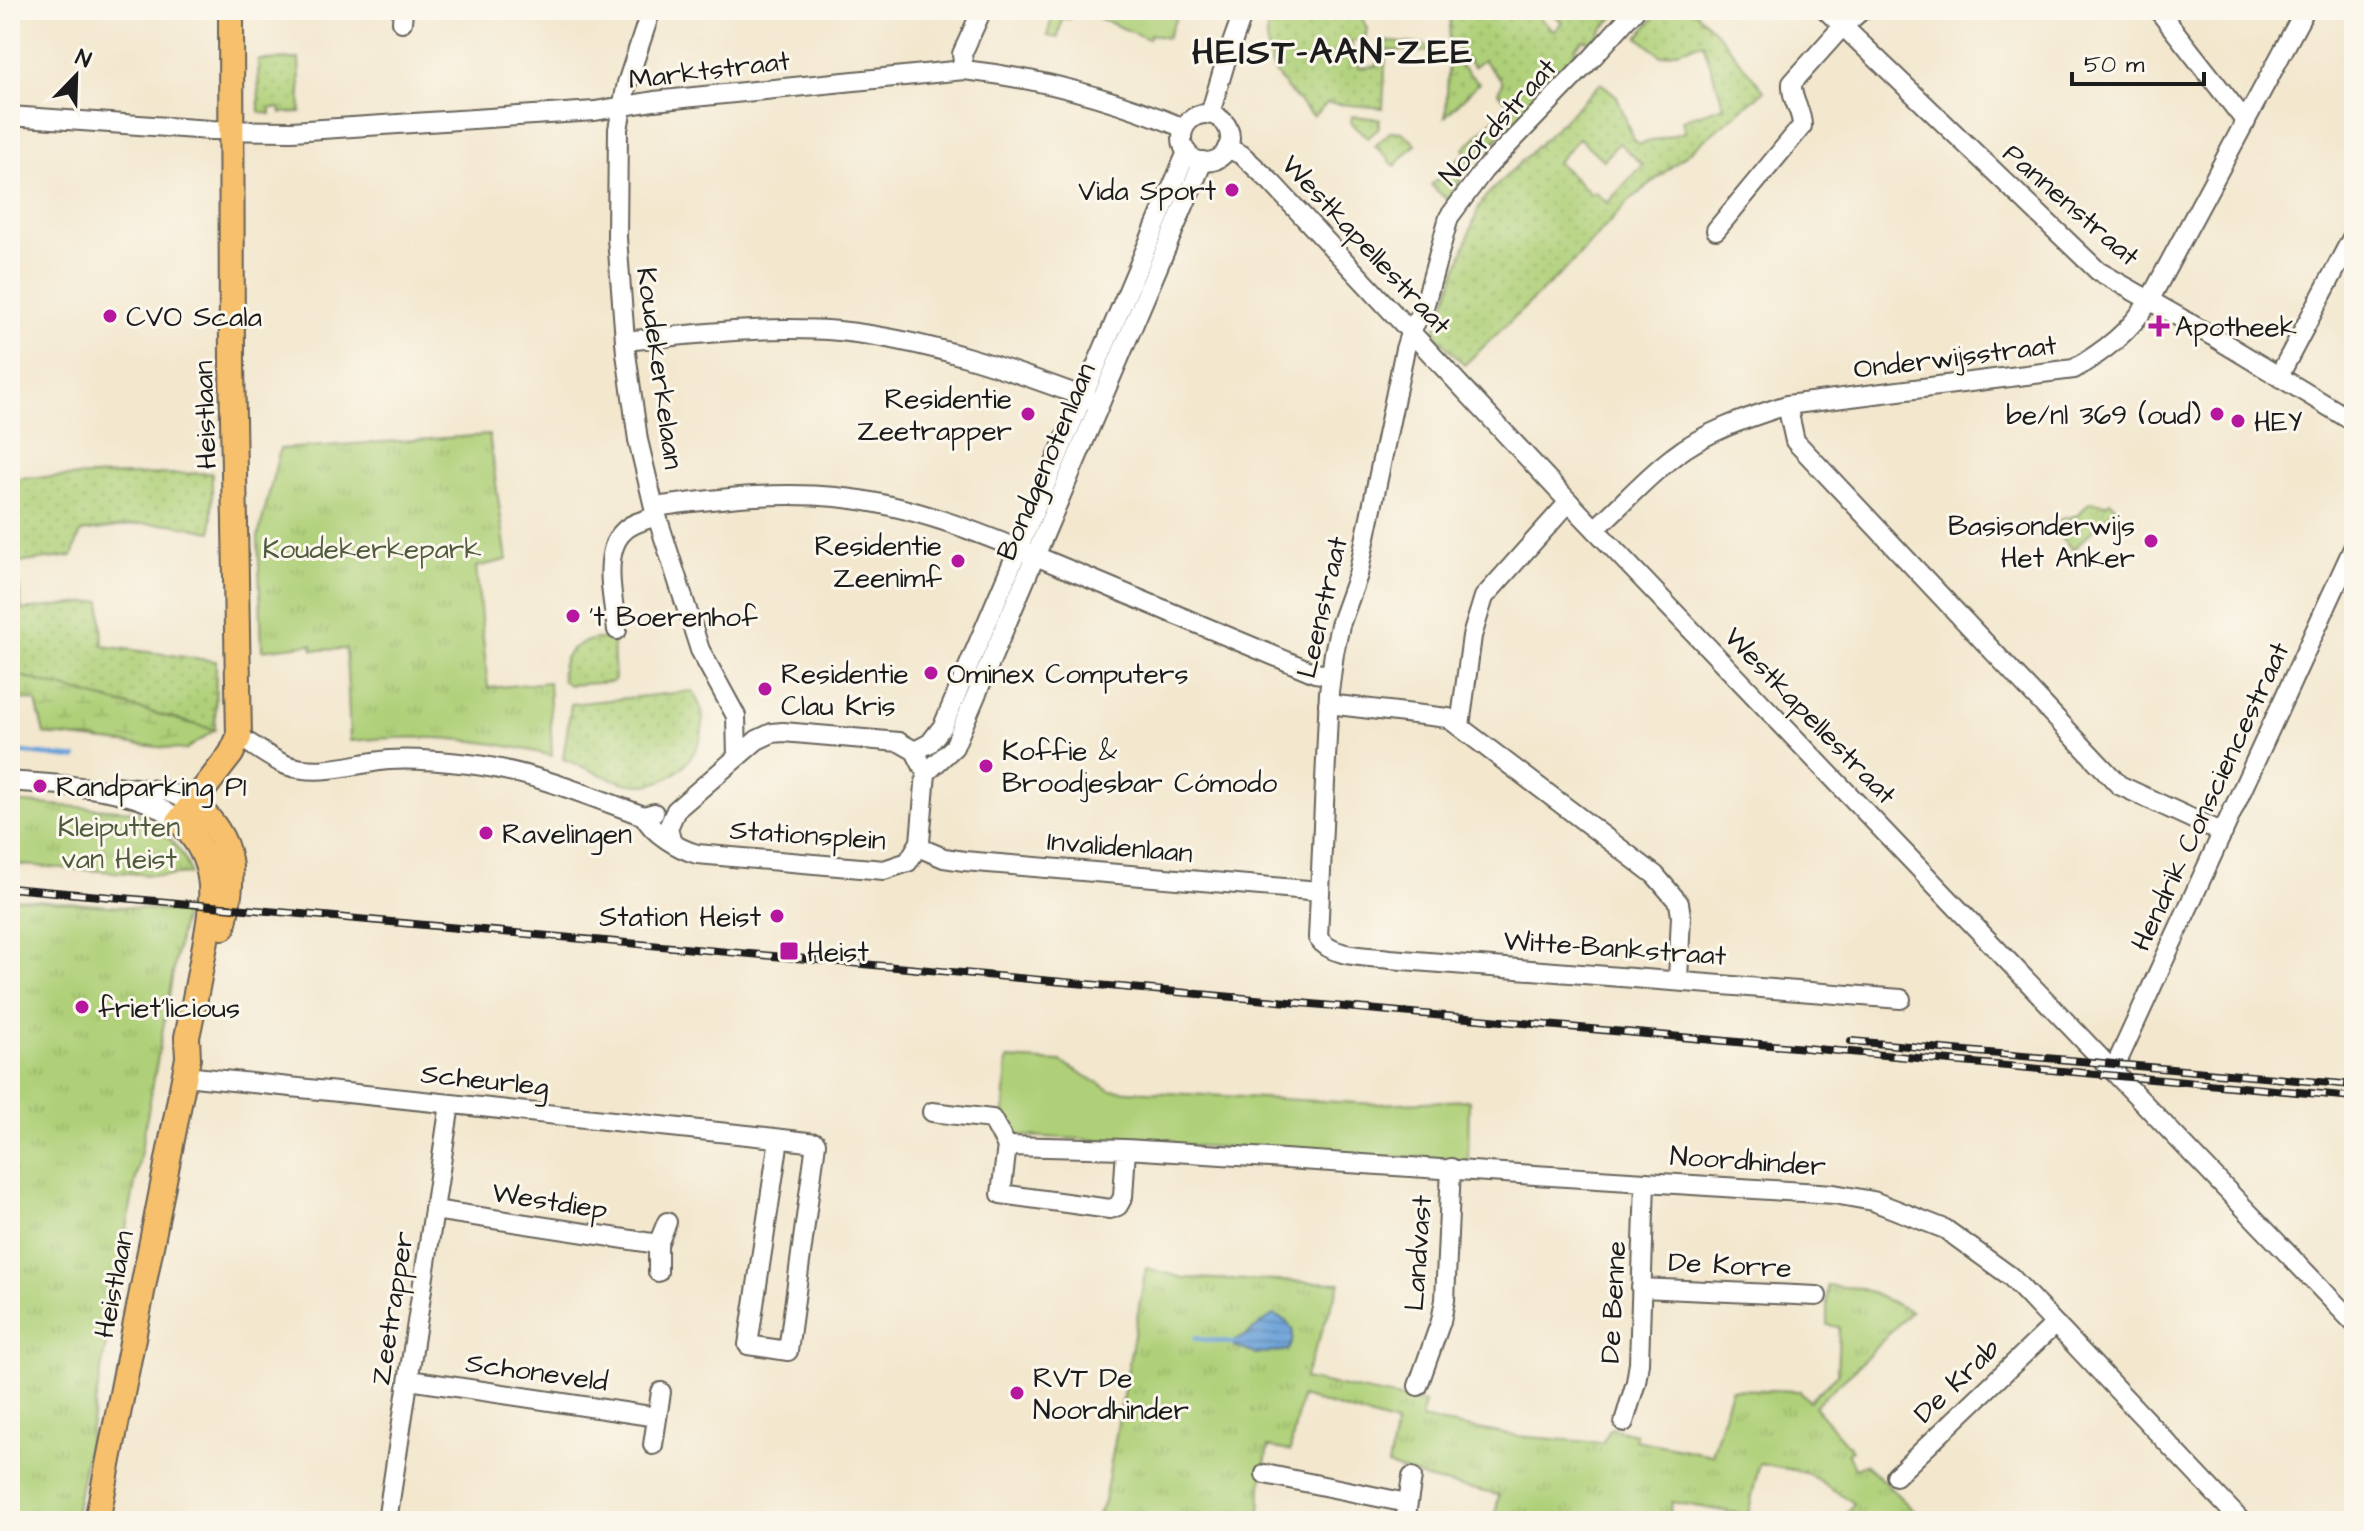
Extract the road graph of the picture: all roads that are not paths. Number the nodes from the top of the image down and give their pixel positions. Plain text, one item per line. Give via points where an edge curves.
1 (231, 10) edge
2 (651, 10) edge
3 (982, 10) edge
4 (1244, 10) edge
5 (1635, 10) edge
6 (1826, 10) edge
7 (1862, 10) edge
8 (2158, 10) edge
9 (2305, 10) edge
10 (1842, 27) junction
11 (964, 70) junction
12 (621, 108) junction
13 (1210, 114) junction
14 (10, 116) edge
15 (2246, 122) junction
16 (1184, 128) junction
17 (232, 130) junction
18 (1227, 148) junction
19 (1195, 157) junction
20 (1716, 230) dead end
21 (2354, 234) edge
22 (2149, 301) junction
23 (1411, 330) junction
24 (625, 341) junction
25 (2279, 376) junction
26 (1082, 396) junction
27 (1100, 403) junction
28 (1787, 405) junction
29 (2354, 422) edge
30 (1569, 502) junction
31 (655, 511) junction
32 (1595, 529) junction
33 (2354, 546) edge
34 (1026, 552) junction
35 (617, 630) dead end
36 (1330, 675) junction
37 (1328, 704) junction
38 (736, 716) junction
39 (1460, 726) junction
40 (772, 733) junction
41 (239, 737) junction
42 (915, 751) junction
43 (737, 757) junction
44 (926, 773) junction
45 (10, 781) edge
46 (676, 810) junction
47 (186, 812) junction
48 (644, 816) junction
49 (2223, 833) junction
50 (671, 840) junction
51 (918, 847) junction
52 (1320, 891) junction
53 (1325, 948) joint
54 (1678, 980) junction
55 (1901, 999) dead end
56 (186, 1067) junction
57 (2114, 1069) junction
58 (450, 1104) junction
59 (932, 1112) dead end
60 (779, 1139) junction
61 (1007, 1146) junction
62 (1126, 1149) junction
63 (1451, 1168) junction
64 (1645, 1182) junction
65 (434, 1210) junction
66 (667, 1222) dead end
67 (658, 1244) junction
68 (658, 1272) dead end
69 (1641, 1288) junction
70 (1817, 1296) dead end
71 (2354, 1323) edge
72 (2055, 1324) junction
73 (409, 1380) junction
74 (1418, 1386) dead end
75 (661, 1392) dead end
76 (657, 1417) junction
77 (1624, 1422) dead end
78 (653, 1445) dead end
79 (1265, 1474) dead end
80 (1896, 1476) dead end
81 (1412, 1477) dead end
82 (1406, 1512) edge
83 (97, 1521) edge
84 (387, 1521) edge
85 (2241, 1521) edge

1 - 17 main road, Heistlaan
2 - 12 street, Koudekerkelaan
3 - 11 street via 962,54
4 - 13 street
5 - 23 street, Noordstraat via 1484,170 1449,217 1423,311
6 - 10 street, Pannenstraat
7 - 10 street
8 - 15 street
9 - 15 street, Onderwijsstraat
10 - 20 street via 1792,83 1802,126
10 - 22 street, Pannenstraat via 2098,271
11 - 12 street, Marktstraat
11 - 16 street, Marktstraat via 1012,75
12 - 17 street, Marktstraat via 292,131
12 - 24 street, Koudekerkelaan via 617,238
13 - 16 street via 1199,114
13 - 18 street via 1227,127
14 - 17 street, Marktstraat
15 - 22 street, Onderwijsstraat
16 - 19 street via 1182,137
17 - 41 main road, Heistlaan
18 - 19 street via 1221,156
18 - 23 street, Westkapellestraat via 1272,183
19 - 26 street, Bondgenotenlaan
19 - 27 street, Bondgenotenlaan
21 - 25 street
22 - 25 street, Pannenstraat
22 - 28 street, Onderwijsstraat via 2107,349 2074,369
23 - 30 street, Westkapellestraat
23 - 36 street, Leenstraat via 1358,575
24 - 26 street via 749,331 886,337 993,364
24 - 31 street, Koudekerkelaan via 638,440
25 - 29 street, Pannenstraat
26 - 27 street
26 - 34 street, Bondgenotenlaan
27 - 34 street, Bondgenotenlaan
28 - 32 street, Onderwijsstraat via 1741,420 1673,457
28 - 49 street via 1795,441 2119,785
30 - 32 street, Westkapellestraat
30 - 39 street via 1484,597 1472,636
31 - 34 street via 746,495 836,497 934,519
31 - 35 street via 624,531 616,544 610,572
31 - 38 street, Koudekerkelaan via 700,650
32 - 57 street, Westkapellestraat
33 - 49 street, Hendrik Consciencestraat
34 - 36 street
34 - 42 street, Bondgenotenlaan via 943,726 930,743
34 - 44 street, Bondgenotenlaan via 954,747
36 - 37 street, Leenstraat
37 - 39 street via 1448,718
37 - 52 street, Leenstraat
38 - 40 street
38 - 43 street, Koudekerkelaan
39 - 54 street via 1669,888 1681,916
40 - 42 street via 889,739
40 - 43 street, Stationsplein
41 - 47 main road
41 - 48 street via 300,769 390,760 473,764 553,783
42 - 44 street
43 - 46 street, Stationsplein
44 - 51 street, Stationsplein
45 - 47 street via 153,788 172,793
46 - 48 street
46 - 50 street via 668,828
47 - 56 main road, Heistlaan via 219,832 232,873 197,1039
48 - 50 street
49 - 57 street, Hendrik Consciencestraat
50 - 51 street, Stationsplein via 697,854 884,870 902,866
51 - 52 street, Invalidenlaan via 964,861
52 - 53 street, Leenstraat via 1318,938
53 - 54 street, Witte-Bankstraat via 1390,959
54 - 55 street, Witte-Bankstraat
56 - 58 street, Scheurleg
56 - 83 main road, Heistlaan
57 - 71 street, Westkapellestraat
58 - 60 street, Scheurleg
58 - 65 street, Zeetrapper
59 - 61 street via 992,1119
60 - 60 street, Scheurleg via 748,1345 788,1351 816,1143
61 - 62 street, Noordhinder
61 - 62 street via 1001,1194 1110,1209 1123,1197
62 - 63 street, Noordhinder
63 - 64 street, Noordhinder
63 - 74 street, Landvast via 1445,1300
64 - 69 street, De Benne
64 - 72 street, Noordhinder via 1834,1194 1899,1209 1945,1229 1982,1255
65 - 67 street, Westdiep
65 - 73 street, Zeetrapper
66 - 67 street
67 - 68 street
69 - 70 street, De Korre
69 - 77 street, De Benne via 1636,1382
72 - 80 street, De Krab
72 - 85 street, Noordhinder
73 - 76 street, Schoneveld
73 - 84 street, Zeetrapper
75 - 76 street
76 - 78 street
79 - 82 street
81 - 82 street

